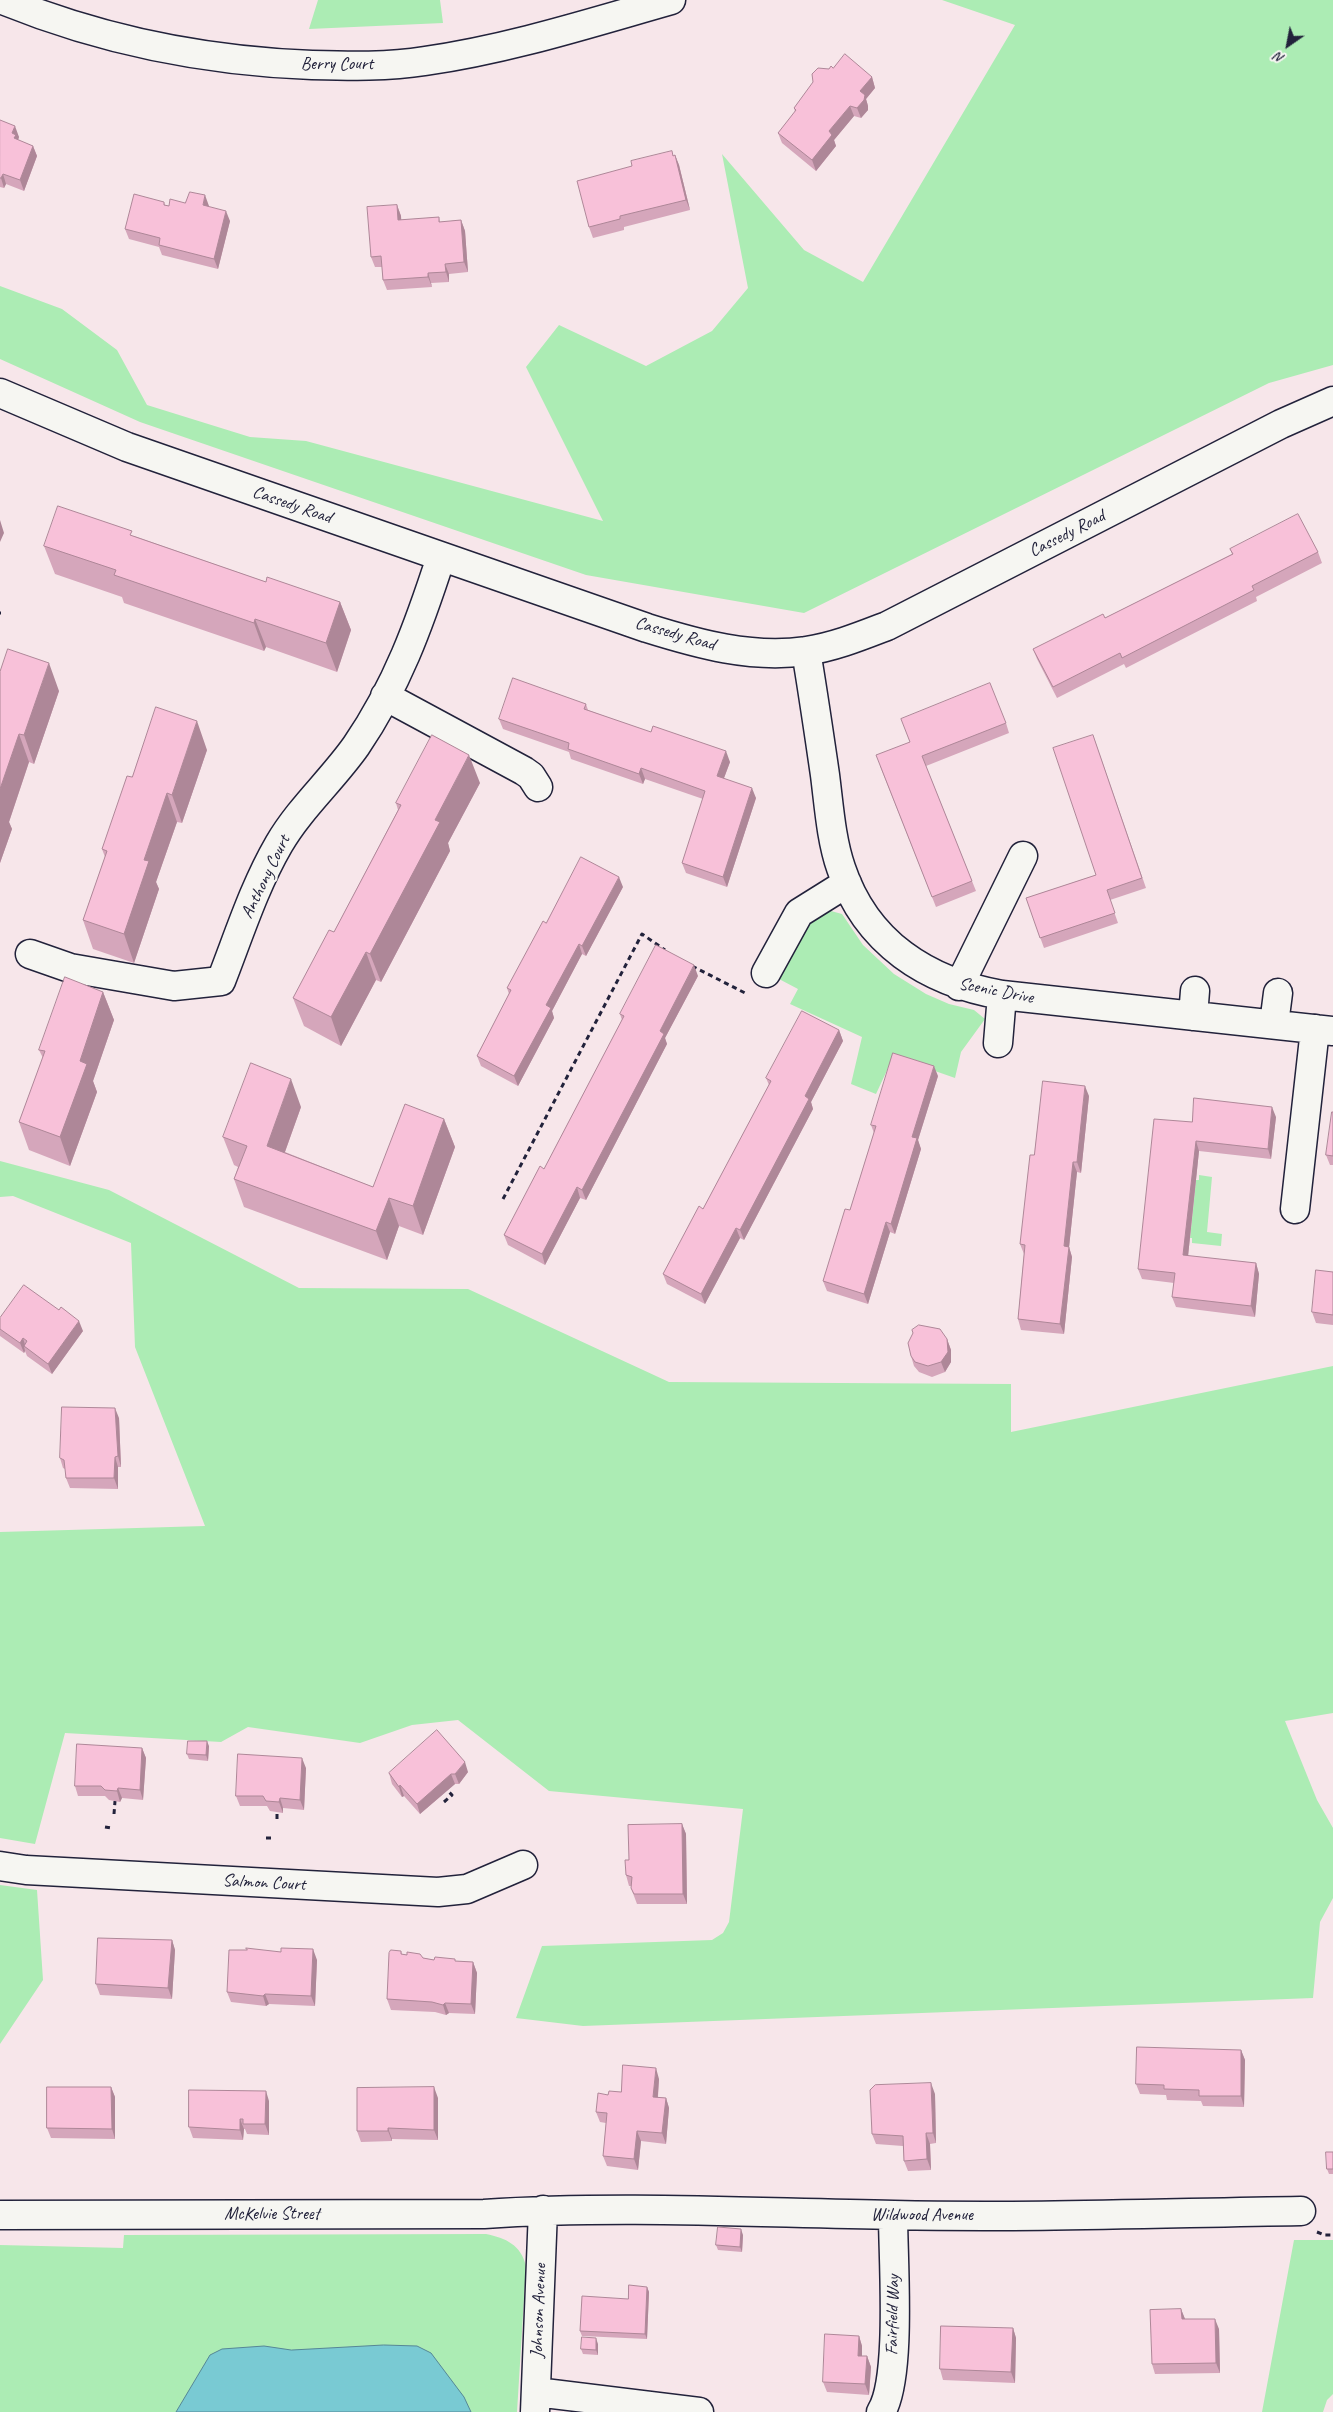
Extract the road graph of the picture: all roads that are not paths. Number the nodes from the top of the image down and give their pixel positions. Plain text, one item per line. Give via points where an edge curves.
1 (3, 0) edge
2 (671, 0) edge
3 (0, 393) edge
4 (1333, 401) edge
5 (441, 556) junction
6 (806, 651) junction
7 (385, 696) junction
8 (538, 787) dead end
9 (1022, 856) dead end
10 (847, 883) junction
11 (30, 954) dead end
12 (766, 973) dead end
13 (959, 986) junction
14 (1278, 993) dead end
15 (1002, 995) junction
16 (1274, 1024) junction
17 (1324, 1030) edge
18 (998, 1043) dead end
19 (1295, 1209) dead end
20 (523, 1865) dead end
21 (0, 1866) edge
22 (543, 2210) junction
23 (1300, 2211) dead end
24 (0, 2215) edge
25 (893, 2215) junction
26 (535, 2402) edge
27 (699, 2412) edge
28 (881, 2412) edge

1 - 2 street, Berry Court via 77,26 161,48 236,59 332,66 423,62 481,52
3 - 5 street, Cassedy Road via 127,447
4 - 6 street, Cassedy Road via 1281,424 887,626 846,642
5 - 6 street, Cassedy Road via 700,644 749,651
5 - 7 street, Anthony Court via 405,660
6 - 10 street, Scenic Drive via 831,823
7 - 8 street via 524,771
7 - 11 street, Anthony Court via 355,747 279,844 260,881 221,981 174,986 70,968
9 - 13 street
10 - 12 street via 799,913
10 - 13 street, Scenic Drive via 863,912 887,942 922,969
13 - 15 street, Scenic Drive
14 - 16 street
15 - 16 street, Scenic Drive via 1194,1003
15 - 18 street
16 - 17 street, Scenic Drive
17 - 19 street
20 - 21 street, Salmon Court via 472,1888 438,1892
22 - 24 street, McKelvie Street via 484,2214
22 - 25 street, Wildwood Avenue
22 - 26 street, Johnson Avenue
23 - 25 street, Wildwood Avenue
25 - 28 street, Fairfield Way via 894,2336 891,2382
26 - 27 street

